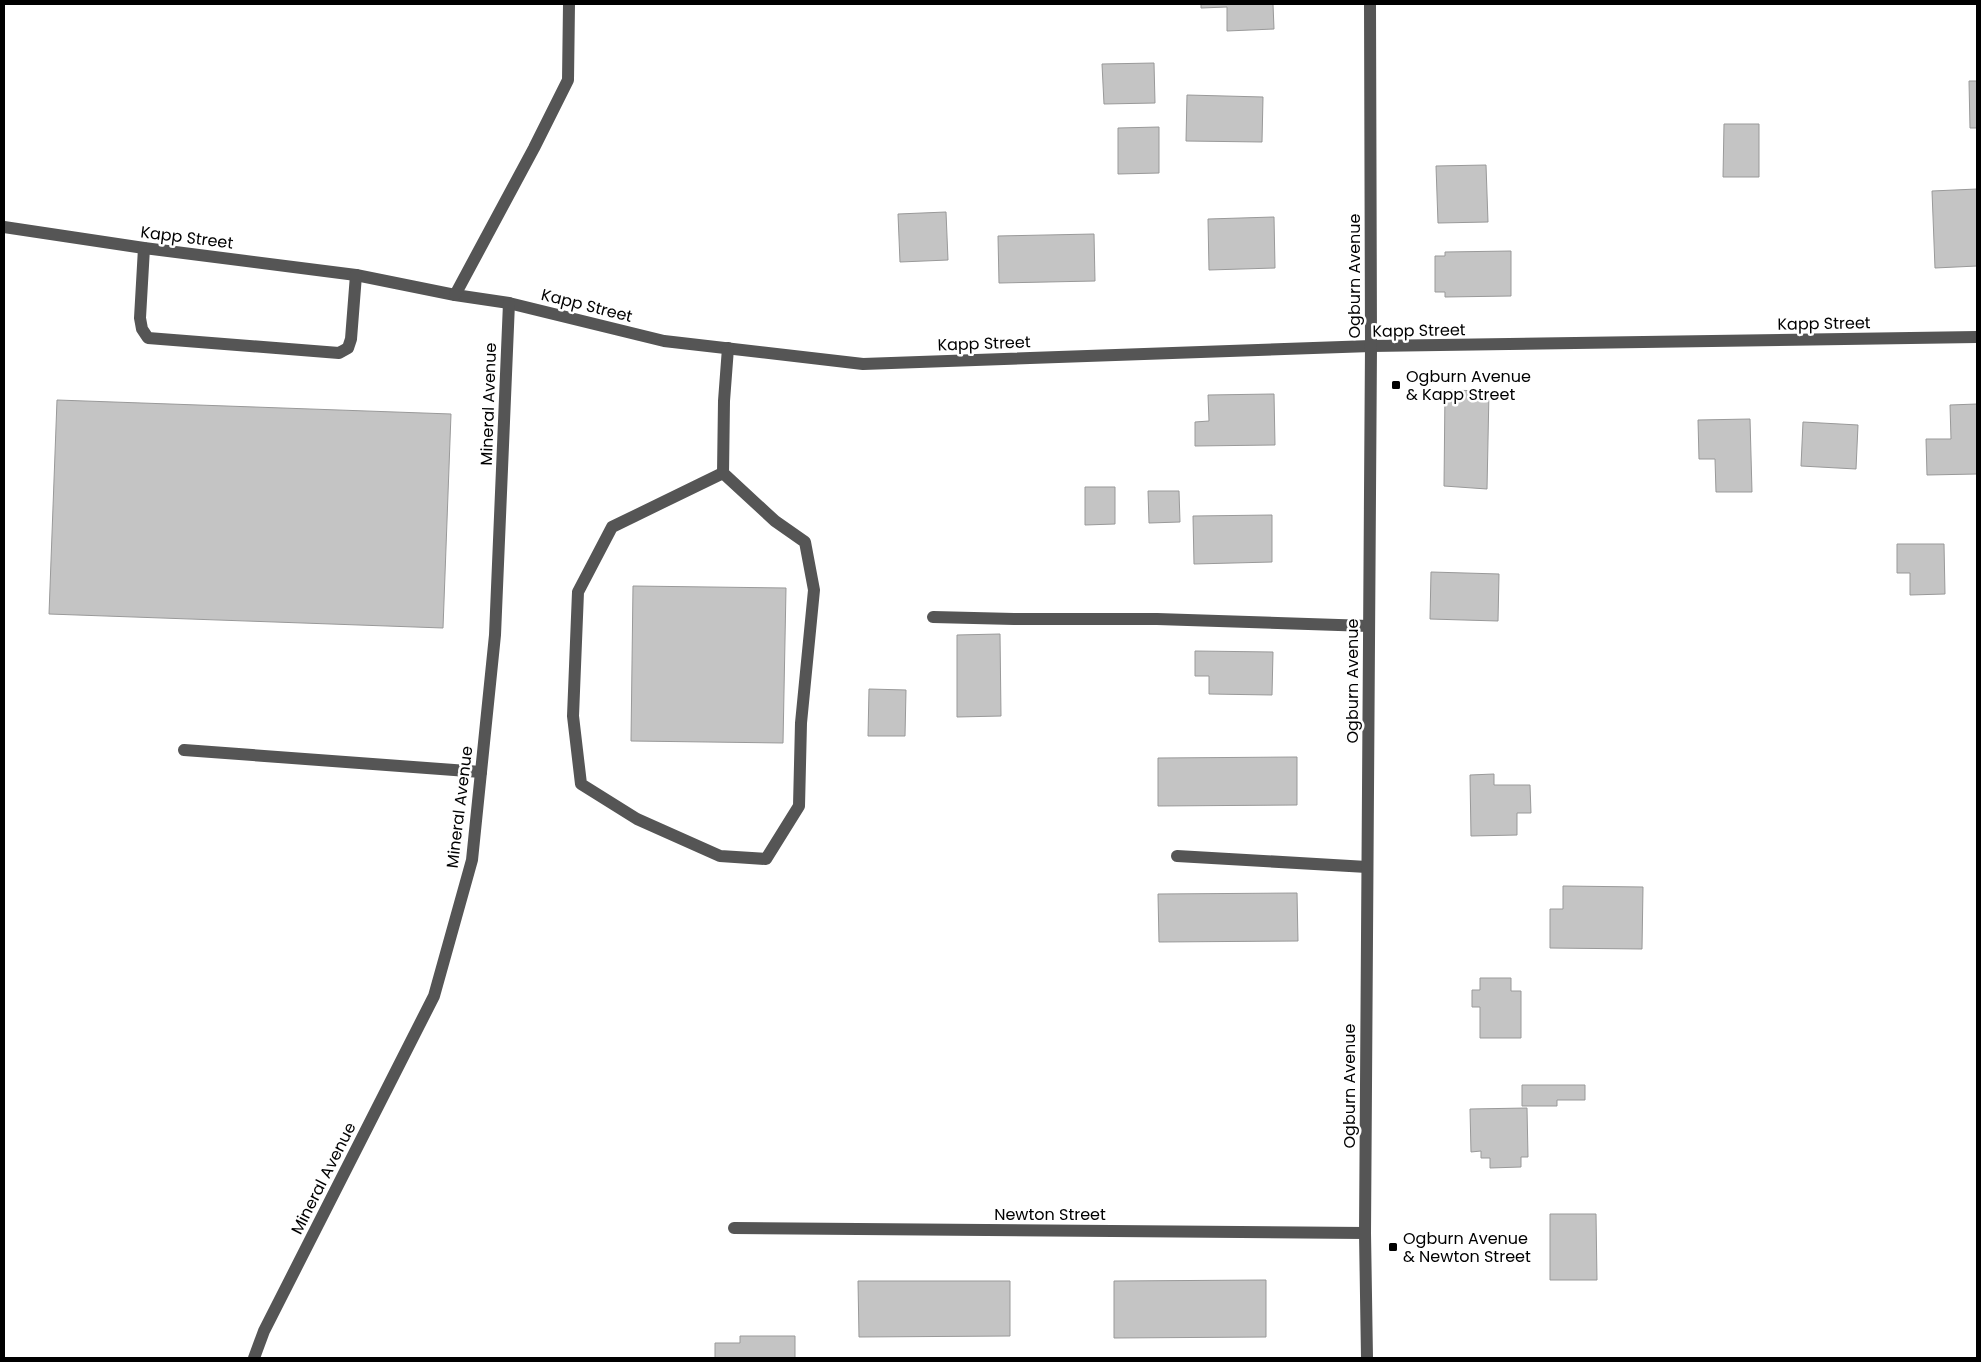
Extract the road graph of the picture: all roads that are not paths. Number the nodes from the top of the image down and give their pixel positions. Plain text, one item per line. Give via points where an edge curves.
1 (568, 4) edge
2 (1370, 4) edge
3 (4, 227) edge
4 (144, 248) junction
5 (356, 275) junction
6 (455, 295) junction
7 (509, 303) junction
8 (1977, 338) edge
9 (1371, 346) junction
10 (728, 348) junction
11 (723, 473) junction
12 (933, 617) dead end
13 (1369, 626) junction
14 (184, 750) dead end
15 (481, 772) junction
16 (1177, 856) dead end
17 (1367, 867) junction
18 (734, 1228) dead end
19 (1365, 1233) junction
20 (254, 1358) edge
21 (1367, 1358) edge

1 - 6 street via 568,80
2 - 9 street, Ogburn Avenue
3 - 4 street, Kapp Street
4 - 5 street, Kapp Street
4 - 5 street via 140,318 148,338 339,352 348,348 351,339
5 - 6 street, Kapp Street
6 - 7 street, Kapp Street
7 - 10 street, Kapp Street via 664,341
7 - 15 street, Mineral Avenue via 495,635
8 - 9 street, Kapp Street
9 - 10 street, Kapp Street via 863,364
9 - 13 street, Ogburn Avenue
10 - 11 street
11 - 11 street via 612,528 578,592 573,716 581,784 637,820 720,856 766,859 799,806 802,723 814,590 805,542 775,521
12 - 13 street via 1157,619
13 - 17 street, Ogburn Avenue
14 - 15 street
15 - 20 street, Mineral Avenue via 472,860 434,996 268,1322
16 - 17 street
17 - 19 street, Ogburn Avenue
18 - 19 street, Newton Street
19 - 21 street, Ogburn Avenue

